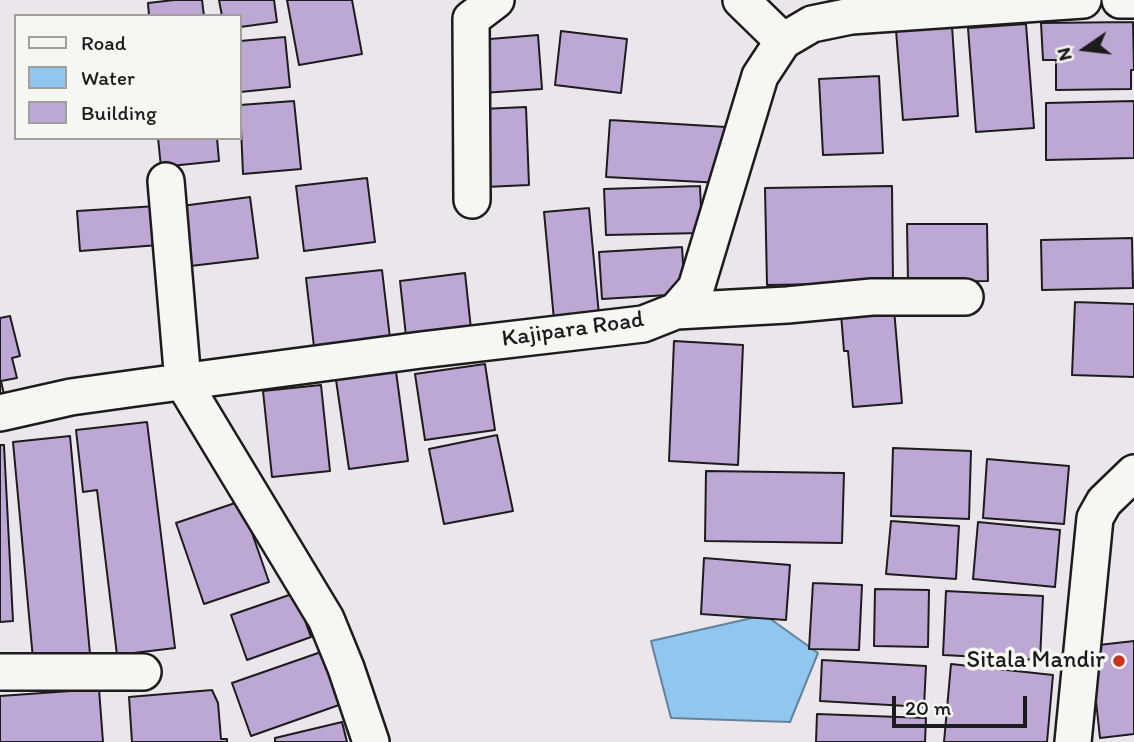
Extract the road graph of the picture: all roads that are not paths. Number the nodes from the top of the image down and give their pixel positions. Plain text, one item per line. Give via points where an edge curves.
1 (496, 0) edge
2 (741, 0) edge
3 (1077, 0) edge
4 (1083, 0) edge
5 (1120, 0) edge
6 (1134, 0) edge
7 (783, 41) junction
8 (166, 181) dead end
9 (472, 200) dead end
10 (965, 297) dead end
11 (676, 311) junction
12 (183, 382) junction
13 (0, 413) edge
14 (1134, 473) edge
15 (0, 672) edge
16 (143, 672) dead end
17 (371, 742) edge
18 (1073, 742) edge

1 - 9 street via 471,19
2 - 7 street
3 - 4 street, Kajipara Road
3 - 7 street, Kajipara Road via 851,16 812,23
5 - 6 street
7 - 11 street, Kajipara Road via 761,76 696,288
8 - 12 street
10 - 11 street via 872,297
11 - 12 street, Kajipara Road via 643,324
12 - 13 street, Kajipara Road via 71,397
12 - 17 street via 326,619
14 - 18 street via 1104,502 1095,518
15 - 16 street

